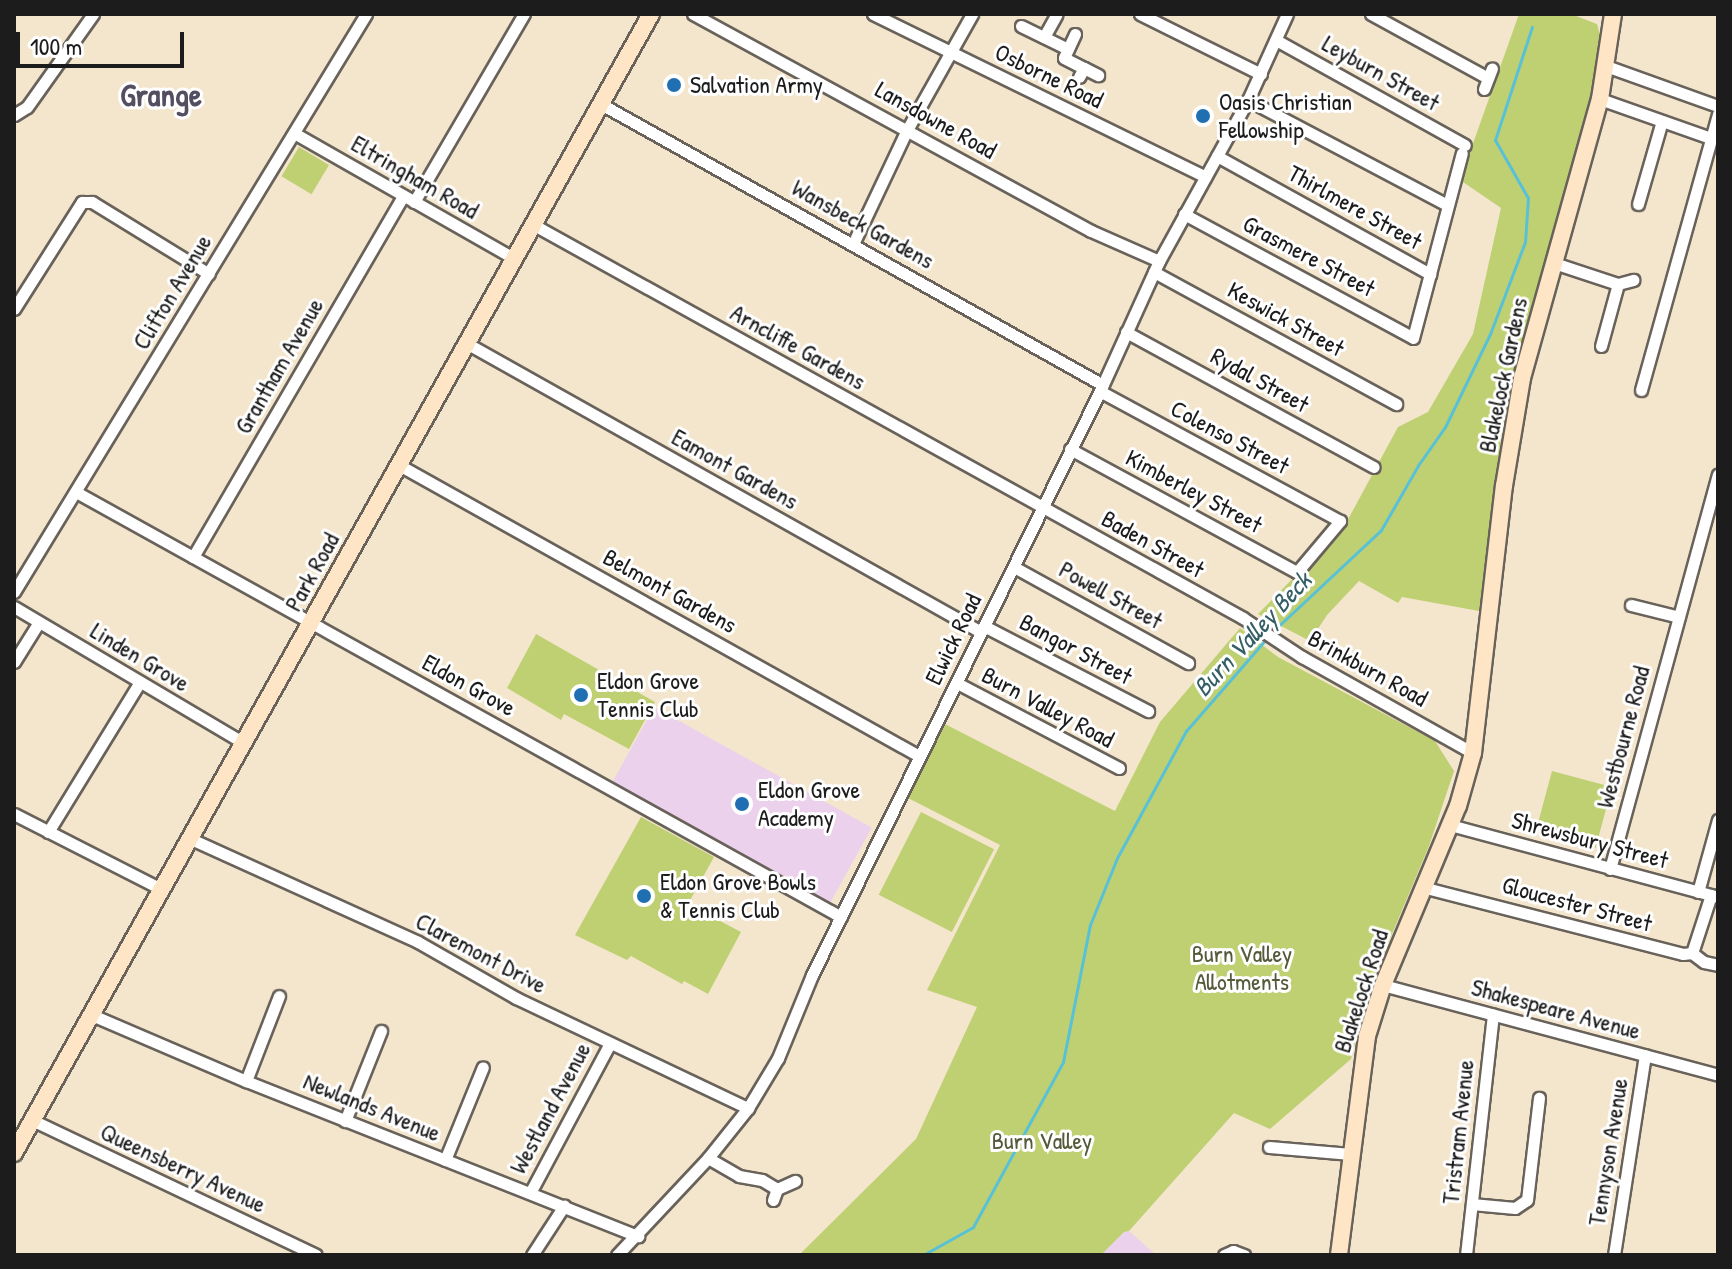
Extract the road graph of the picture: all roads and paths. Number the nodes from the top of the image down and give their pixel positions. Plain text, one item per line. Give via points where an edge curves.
1 (93, 14) edge
2 (366, 14) edge
3 (524, 14) edge
4 (651, 14) edge
5 (693, 14) edge
6 (873, 14) edge
7 (972, 14) edge
8 (1057, 14) edge
9 (1140, 14) edge
10 (1287, 14) edge
11 (1371, 14) edge
12 (1613, 14) edge
13 (1021, 26) dead end
14 (1075, 34) dead end
15 (1044, 37) junction
16 (1276, 40) junction
17 (1068, 49) junction
18 (950, 52) junction
19 (1606, 66) junction
20 (1261, 74) junction
21 (1098, 75) dead end
22 (1488, 78) dead end
23 (1600, 99) junction
24 (1248, 100) junction
25 (601, 104) junction
26 (1718, 106) edge
27 (1718, 114) edge
28 (14, 115) edge
29 (1662, 121) junction
30 (907, 130) junction
31 (294, 133) junction
32 (1711, 138) junction
33 (1217, 156) junction
34 (1205, 177) junction
35 (403, 196) junction
36 (414, 202) junction
37 (1638, 204) dead end
38 (1447, 205) junction
39 (1184, 214) junction
40 (534, 225) junction
41 (853, 244) junction
42 (515, 259) junction
43 (1554, 263) junction
44 (1157, 266) junction
45 (209, 274) junction
46 (1430, 274) junction
47 (1633, 280) dead end
48 (1618, 284) junction
49 (14, 309) edge
50 (1126, 332) junction
51 (468, 344) junction
52 (1601, 346) dead end
53 (1101, 388) junction
54 (1641, 390) dead end
55 (1396, 404) dead end
56 (1070, 449) junction
57 (399, 465) junction
58 (1374, 467) dead end
59 (1718, 474) edge
60 (76, 492) junction
61 (1042, 508) junction
62 (193, 557) junction
63 (1014, 567) junction
64 (1297, 572) joint
65 (14, 592) edge
66 (1631, 605) dead end
67 (14, 607) edge
68 (1679, 617) junction
69 (1243, 618) joint
70 (39, 622) junction
71 (312, 622) junction
72 (983, 629) junction
73 (14, 662) edge
74 (1188, 663) dead end
75 (140, 682) junction
76 (957, 683) junction
77 (1148, 711) dead end
78 (244, 743) junction
79 (1473, 753) junction
80 (919, 756) junction
81 (1119, 768) dead end
82 (14, 814) edge
83 (1450, 825) junction
84 (1717, 828) edge
85 (48, 832) junction
86 (191, 839) junction
87 (1610, 869) junction
88 (1422, 887) junction
89 (163, 890) junction
90 (1698, 892) junction
91 (1715, 896) edge
92 (841, 917) junction
93 (1692, 953) junction
94 (1718, 965) edge
95 (1383, 985) junction
96 (279, 996) dead end
97 (92, 1015) junction
98 (1493, 1015) junction
99 (381, 1031) dead end
100 (610, 1043) junction
101 (1645, 1055) junction
102 (483, 1067) dead end
103 (1718, 1075) edge
104 (246, 1081) junction
105 (1539, 1098) dead end
106 (748, 1108) junction
107 (32, 1120) junction
108 (345, 1121) junction
109 (1269, 1147) dead end
110 (14, 1153) edge
111 (1351, 1154) junction
112 (708, 1158) junction
113 (445, 1160) junction
114 (795, 1181) dead end
115 (530, 1193) junction
116 (1472, 1204) junction
117 (564, 1206) junction
118 (638, 1236) junction
119 (316, 1255) edge
120 (532, 1255) edge
121 (617, 1255) edge
122 (1224, 1255) edge
123 (1244, 1255) edge
124 (1339, 1255) edge
125 (1466, 1255) edge
126 (1614, 1255) edge

1 - 28 street via 27,107
2 - 31 street, Clifton Avenue
3 - 36 street
4 - 25 street, Park Road
5 - 30 street, Lansdowne Road
6 - 18 street, Osborne Road
7 - 18 street
8 - 15 street
9 - 20 street
10 - 16 street, Elwick Road
11 - 22 street
12 - 19 street, Blakelock Gardens
13 - 15 street
14 - 17 street
15 - 17 street
16 - 20 street, Elwick Road
16 - 38 street, Leyburn Street via 1464,149
17 - 21 street via 1064,58 1082,73
18 - 30 street
18 - 34 street, Osborne Road
19 - 23 street, Blakelock Gardens
19 - 26 street
20 - 24 street, Elwick Road
23 - 29 street
23 - 43 street, Blakelock Gardens
24 - 33 street, Elwick Road
24 - 38 street
25 - 40 street, Park Road
25 - 41 street, Wansbeck Gardens
27 - 32 street
29 - 32 street
29 - 37 street
30 - 41 street
30 - 44 street, Lansdowne Road
31 - 35 street, Eltringham Road
31 - 45 street, Clifton Avenue
32 - 54 street
33 - 34 street, Elwick Road
33 - 46 street, Thirlmere Street
34 - 39 street, Elwick Road
35 - 36 street, Eltringham Road
35 - 62 street, Grantham Avenue
36 - 42 street, Eltringham Road
38 - 46 street
39 - 44 street, Elwick Road
39 - 46 street, Grasmere Street via 1413,338
40 - 42 street, Park Road
40 - 61 street, Arncliffe Gardens
41 - 53 street, Wansbeck Gardens
42 - 51 street, Park Road
43 - 48 street
43 - 79 street, Blakelock Gardens via 1516,415
44 - 50 street, Elwick Road
44 - 55 street, Keswick Street
45 - 49 street via 92,202 82,202
45 - 60 street, Clifton Avenue
47 - 48 street
48 - 52 street
50 - 53 street, Elwick Road
50 - 58 street, Rydal Street
51 - 57 street, Park Road
51 - 72 street, Eamont Gardens
53 - 56 street, Elwick Road
53 - 64 street, Colenso Street via 1340,521
56 - 61 street, Elwick Road
56 - 64 street, Kimberley Street
57 - 71 street, Park Road
57 - 80 street, Belmont Gardens
59 - 68 street, Westbourne Road
60 - 62 street, Eldon Grove
60 - 65 street, Clifton Avenue
61 - 63 street, Elwick Road
61 - 69 street, Baden Street
62 - 71 street, Eldon Grove
63 - 72 street, Elwick Road
63 - 74 street, Powell Street
66 - 68 street
67 - 70 street, Linden Grove
68 - 87 street, Westbourne Road
69 - 79 street, Brinkburn Road
70 - 73 street
70 - 75 street, Linden Grove
71 - 78 street, Park Road
71 - 92 street, Eldon Grove
72 - 76 street, Elwick Road
72 - 77 street, Bangor Street
75 - 78 street, Linden Grove
75 - 85 street
76 - 80 street, Elwick Road
76 - 81 street, Burn Valley Road
78 - 86 street, Park Road
79 - 83 street, Blakelock Road
80 - 92 street, Elwick Road
82 - 85 street
83 - 87 street, Shrewsbury Street
83 - 88 street, Blakelock Road
84 - 90 street
85 - 89 street
86 - 89 street, Park Road
86 - 100 street, Claremont Drive via 418,942
87 - 90 street, Shrewsbury Street
88 - 93 street, Gloucester Street
88 - 95 street, Blakelock Road
89 - 97 street, Park Road
90 - 91 street, Shrewsbury Street
91 - 93 street
92 - 106 street, Elwick Road via 778,1058
93 - 94 street, Gloucester Street
95 - 98 street, Shakespeare Avenue
95 - 111 street, Blakelock Road via 1364,1047
96 - 104 street
97 - 104 street, Newlands Avenue
97 - 107 street, Park Road
98 - 101 street, Shakespeare Avenue
98 - 116 street, Tristram Avenue
99 - 108 street
100 - 106 street, Claremont Drive
100 - 115 street, Westland Avenue
101 - 103 street, Shakespeare Avenue
101 - 126 street, Tennyson Avenue
102 - 113 street
104 - 108 street, Newlands Avenue
105 - 116 street via 1527,1200 1515,1208
106 - 112 street, Elwick Road
107 - 110 street, Park Road
107 - 119 street, Queensberry Avenue
108 - 113 street, Newlands Avenue
109 - 111 street
111 - 124 street, Blakelock Road
112 - 114 street via 739,1176 762,1180 775,1194
112 - 118 street, Elwick Road
113 - 115 street, Newlands Avenue
115 - 117 street, Newlands Avenue
116 - 125 street, Tristram Avenue
117 - 118 street, Newlands Avenue
117 - 120 street
118 - 121 street, Elwick Road
122 - 123 street

